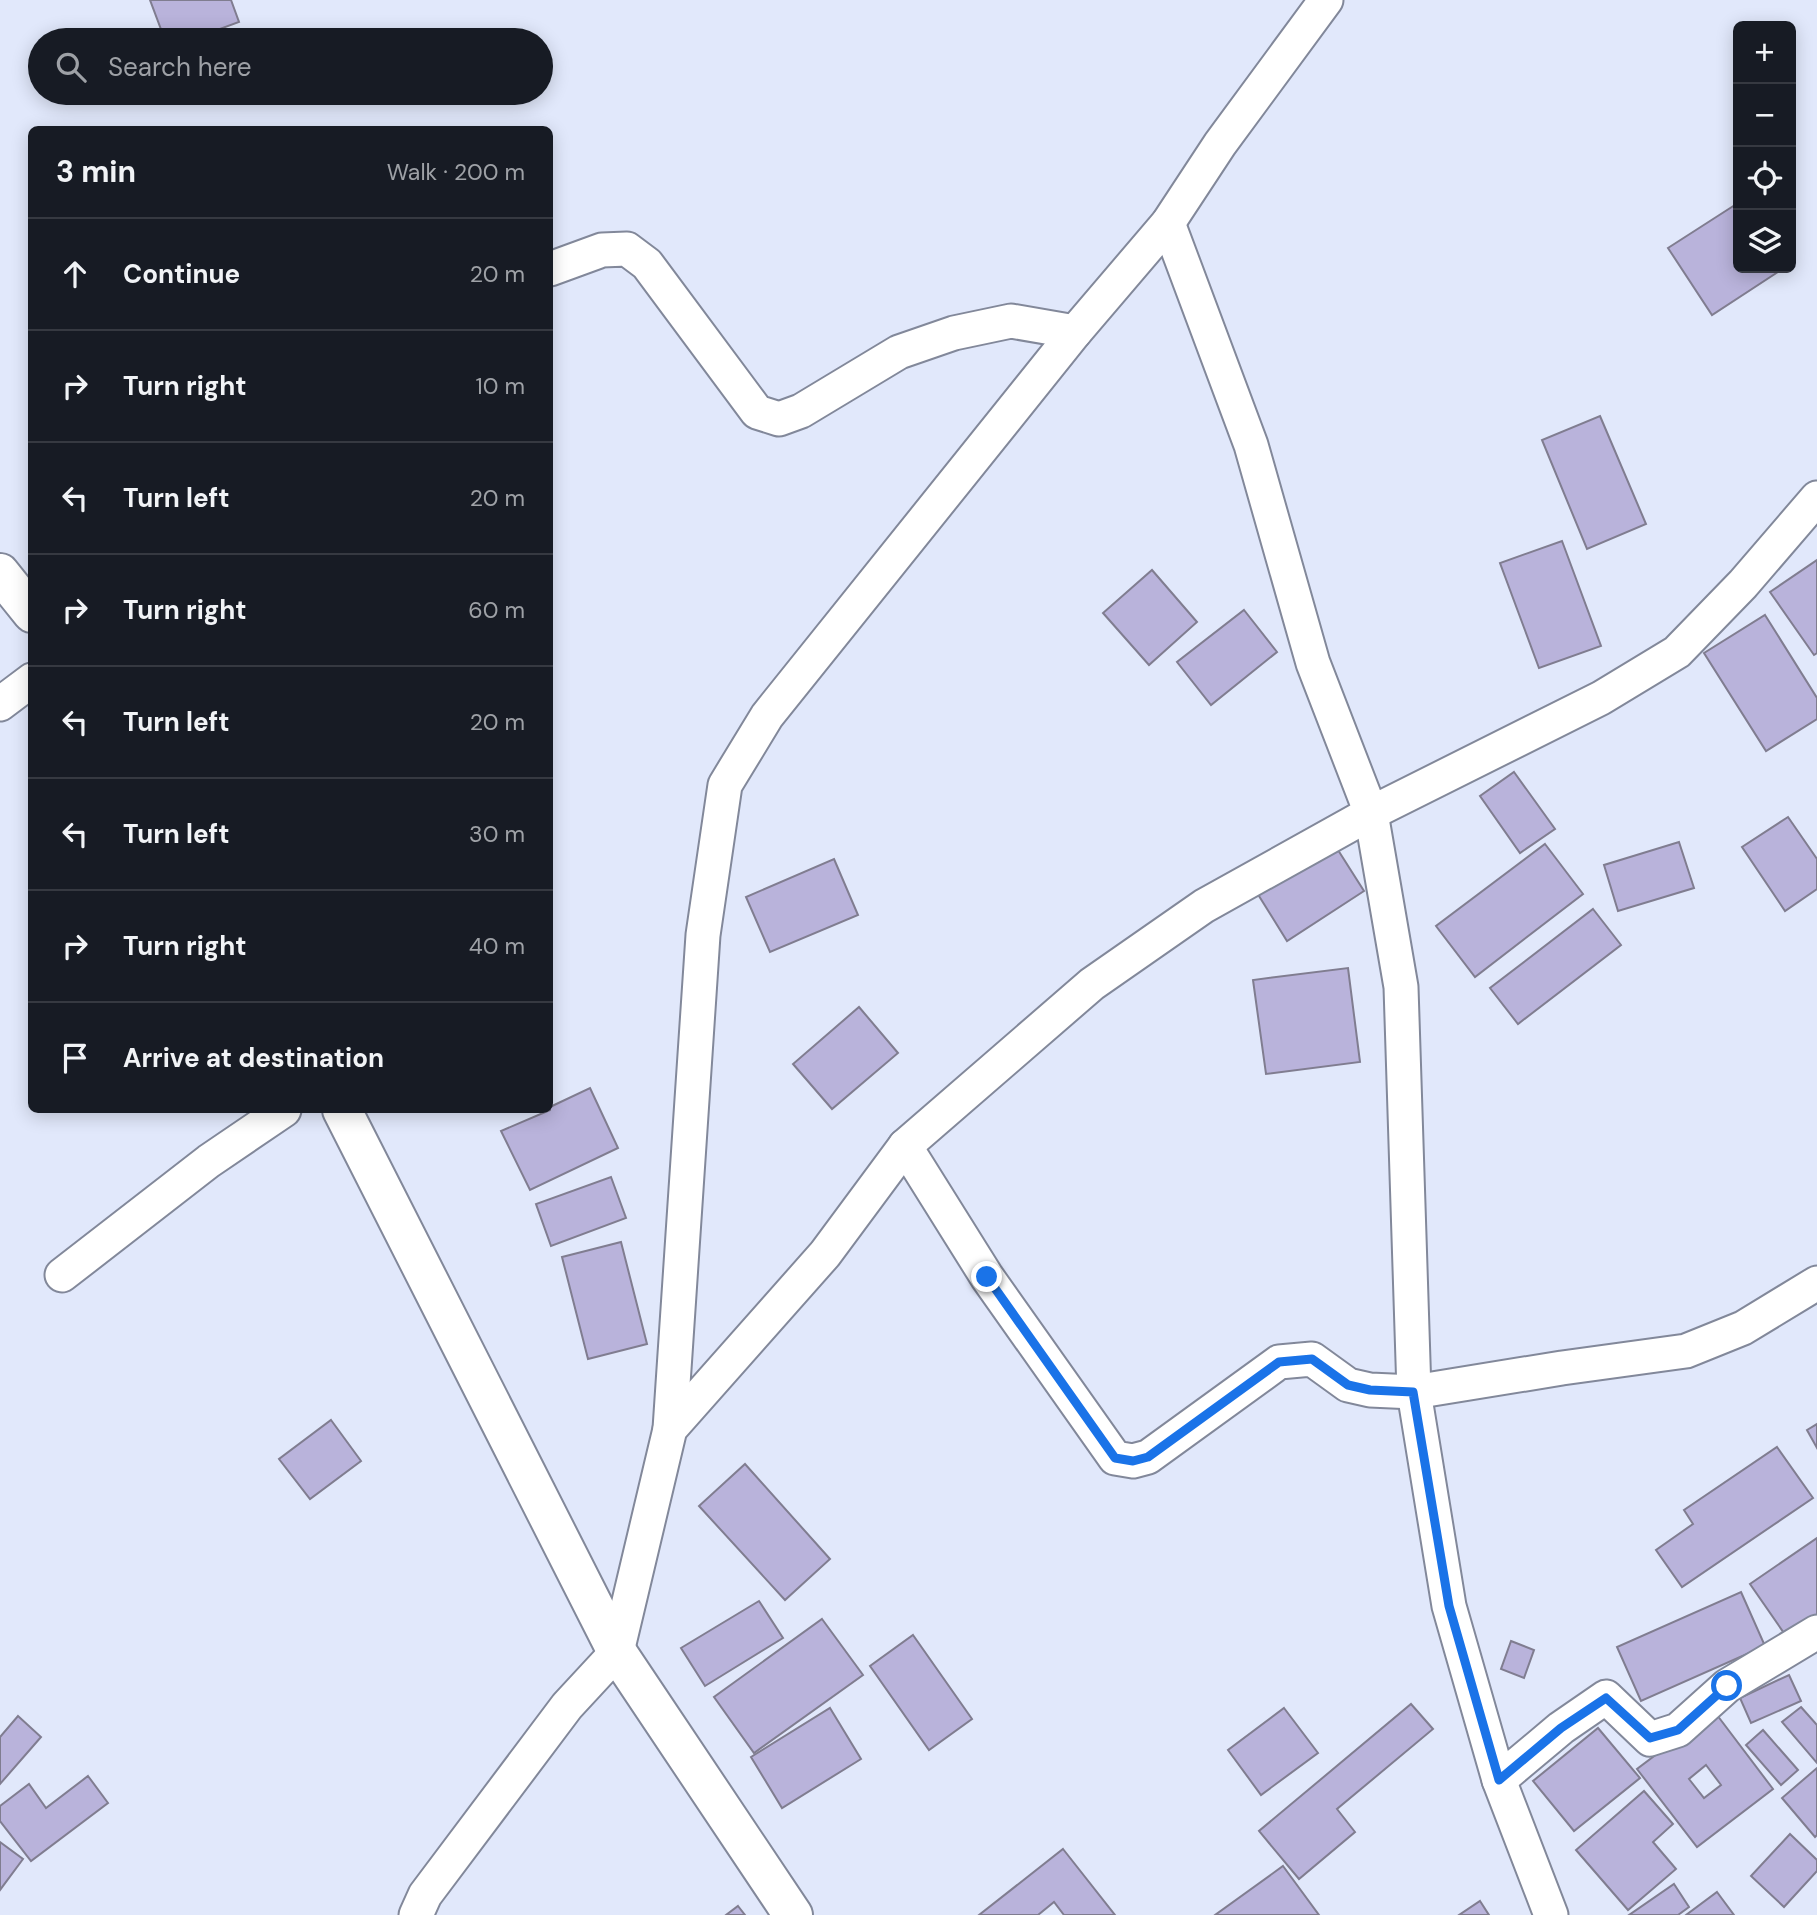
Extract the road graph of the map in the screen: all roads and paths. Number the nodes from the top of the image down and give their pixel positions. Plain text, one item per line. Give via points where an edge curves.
1 (1326, 0) edge
2 (1168, 223) junction
3 (553, 268) edge
4 (1075, 332) junction
5 (1817, 498) edge
6 (0, 573) edge
7 (28, 608) edge
8 (28, 683) edge
9 (0, 704) edge
10 (1371, 813) junction
11 (280, 1113) edge
12 (344, 1113) edge
13 (905, 1146) junction
14 (62, 1275) dead end
15 (1817, 1283) edge
16 (1413, 1392) junction
17 (670, 1429) junction
18 (1817, 1632) edge
19 (617, 1652) junction
20 (1499, 1780) junction
21 (416, 1915) edge
22 (793, 1915) edge
23 (1551, 1915) edge

1 - 2 street
2 - 4 street
2 - 10 street via 1251,444 1312,663
3 - 4 street via 602,250 627,249 647,264 757,412 779,419 801,411 899,352 954,333 1011,321
4 - 17 street via 767,716 725,785 703,935
5 - 10 street via 1676,652 1601,698
6 - 7 street
8 - 9 street
10 - 13 street via 1204,906 1092,984
10 - 16 street via 1401,987
11 - 14 street via 209,1160
12 - 19 street
13 - 16 street via 987,1277 1115,1458 1133,1461 1148,1457 1279,1362 1312,1359 1348,1385
13 - 17 street via 825,1254
15 - 16 street via 1743,1328 1686,1352
16 - 20 street via 1449,1606
17 - 19 street
18 - 20 street via 1727,1686 1678,1730 1650,1738 1606,1698 1561,1728
19 - 21 street via 567,1706 425,1895
19 - 22 street
20 - 23 street

